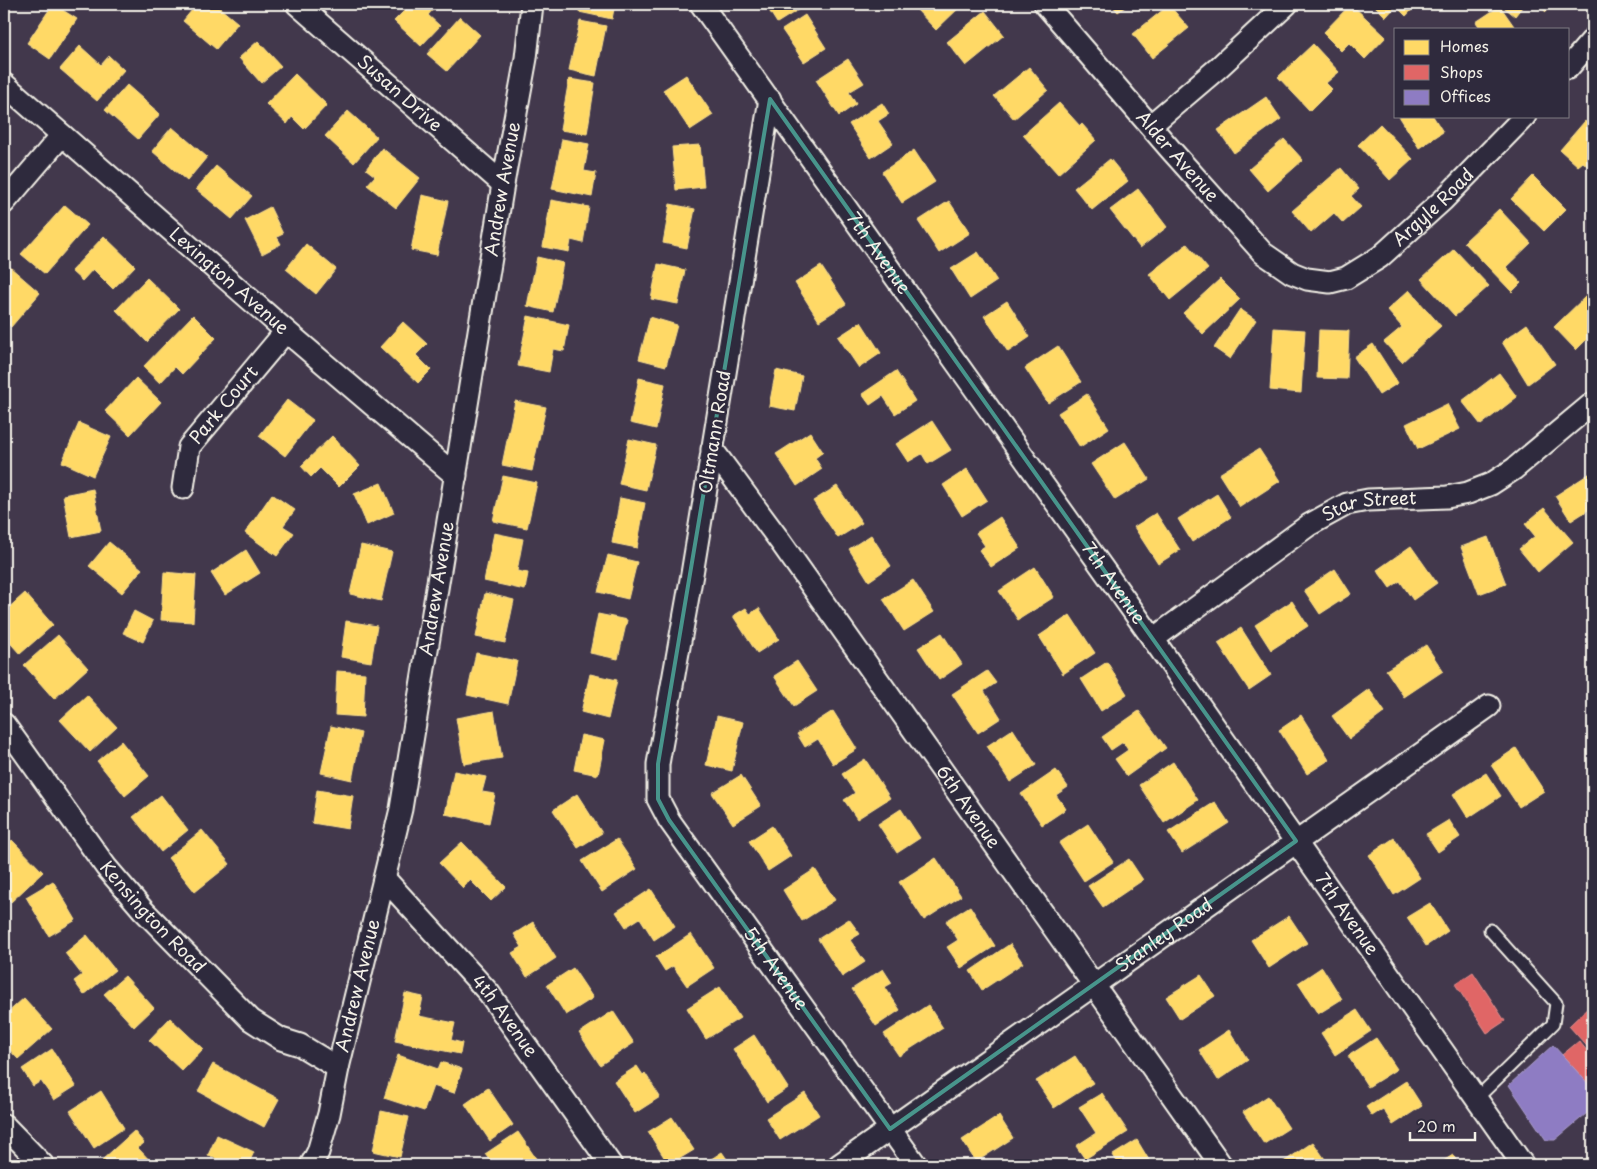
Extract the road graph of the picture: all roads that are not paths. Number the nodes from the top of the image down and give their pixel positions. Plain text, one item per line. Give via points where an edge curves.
1 (297, 4) edge
2 (532, 4) edge
3 (701, 4) edge
4 (1045, 4) edge
5 (1287, 4) edge
6 (1593, 39) edge
7 (1570, 66) edge
8 (4, 84) edge
9 (770, 99) junction
10 (1523, 118) edge
11 (1151, 125) junction
12 (62, 135) junction
13 (503, 184) junction
14 (4, 203) edge
15 (1330, 282) joint
16 (286, 332) junction
17 (1593, 402) edge
18 (712, 449) junction
19 (456, 476) junction
20 (183, 488) dead end
21 (1153, 639) junction
22 (1489, 706) dead end
23 (4, 724) edge
24 (658, 764) joint
25 (1296, 841) junction
26 (385, 879) junction
27 (1490, 930) dead end
28 (1093, 985) junction
29 (338, 1068) junction
30 (1476, 1099) junction
31 (4, 1125) edge
32 (890, 1129) junction
33 (43, 1165) edge
34 (311, 1165) edge
35 (611, 1165) edge
36 (839, 1165) edge
37 (916, 1165) edge
38 (1221, 1165) edge
39 (1523, 1165) edge

1 - 13 street, Susan Drive
2 - 13 street, Andrew Avenue via 526,58
3 - 9 street, 7th Avenue
4 - 11 street, Alder Avenue
5 - 11 street
6 - 7 street
8 - 12 street, Lexington Avenue
9 - 18 street, Oltmann Road
9 - 21 street, 7th Avenue
10 - 15 street, Argyle Road via 1443,200 1380,257 1346,278
11 - 15 street, Alder Avenue via 1263,253 1292,273
12 - 14 street
12 - 16 street, Lexington Avenue
13 - 19 street, Andrew Avenue
16 - 19 street, Lexington Avenue
16 - 20 street, Park Court via 188,447
17 - 21 street, Star Street via 1514,469 1491,484 1447,497 1368,500 1347,504 1309,525
18 - 24 street, Oltmann Road
18 - 28 street, 6th Avenue
19 - 26 street, Andrew Avenue via 401,809
21 - 25 street, 7th Avenue
22 - 25 street, Stanley Road
23 - 29 street, Kensington Road via 106,867 142,910 251,1020
24 - 32 street, 5th Avenue via 658,799 669,820
25 - 28 street, Stanley Road
25 - 30 street, 7th Avenue
26 - 29 street, Andrew Avenue
26 - 35 street, 4th Avenue via 489,993
27 - 30 lane via 1556,1004 1554,1024
28 - 32 street, Stanley Road
28 - 38 street, 6th Avenue
29 - 34 street, Andrew Avenue via 329,1114
30 - 39 street, 7th Avenue
31 - 33 street
32 - 36 street, Stanley Road
32 - 37 street, 5th Avenue

